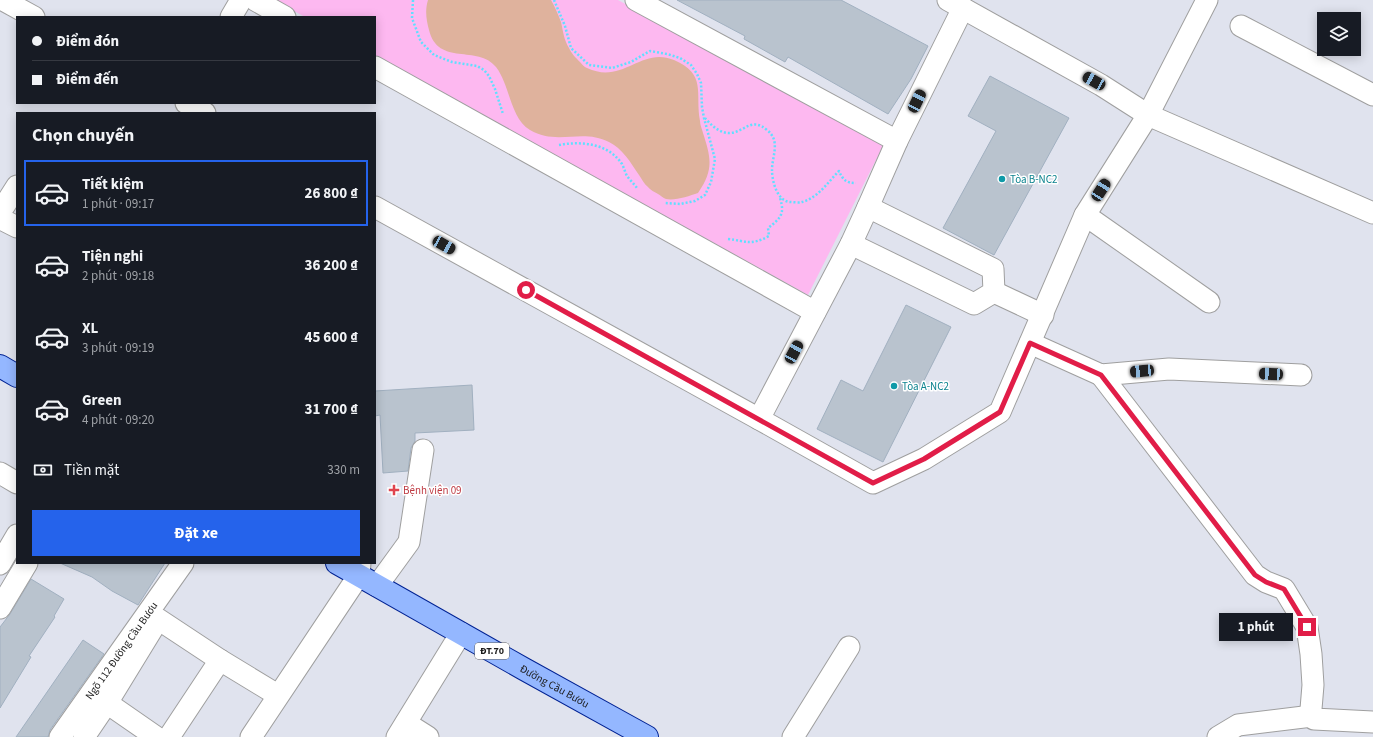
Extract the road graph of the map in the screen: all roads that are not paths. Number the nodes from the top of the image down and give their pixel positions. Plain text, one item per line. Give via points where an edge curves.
1 (241, 0) edge
2 (255, 0) edge
3 (636, 0) edge
4 (1207, 0) edge
5 (6, 1) edge
6 (956, 4) edge
7 (32, 16) edge
8 (232, 16) edge
9 (283, 16) edge
10 (1241, 26) dead end
11 (376, 68) edge
12 (1373, 95) edge
13 (188, 104) edge
14 (203, 112) edge
15 (1148, 115) junction
16 (897, 141) junction
17 (16, 188) edge
18 (868, 207) junction
19 (376, 208) edge
20 (1373, 213) edge
21 (1085, 215) junction
22 (16, 226) edge
23 (850, 244) junction
24 (994, 292) junction
25 (1208, 302) dead end
26 (815, 312) junction
27 (1043, 315) junction
28 (1030, 343) junction
29 (0, 366) edge
30 (16, 375) edge
31 (1101, 375) junction
32 (1301, 375) dead end
33 (760, 419) junction
34 (423, 450) dead end
35 (0, 473) edge
36 (16, 482) edge
37 (16, 537) edge
38 (0, 564) edge
39 (26, 564) edge
40 (182, 564) edge
41 (196, 564) edge
42 (341, 564) edge
43 (360, 569) edge
44 (377, 586) junction
45 (0, 608) edge
46 (158, 619) junction
47 (461, 633) junction
48 (849, 647) dead end
49 (220, 660) junction
50 (271, 691) dead end
51 (107, 703) junction
52 (1312, 716) junction
53 (1373, 722) edge
54 (401, 730) edge
55 (60, 737) edge
56 (84, 737) edge
57 (156, 737) edge
58 (169, 737) edge
59 (251, 737) edge
60 (428, 737) edge
61 (647, 737) edge
62 (793, 737) edge
63 (1218, 737) edge

1 - 8 street
2 - 9 street
3 - 16 street
4 - 15 street
5 - 7 street
6 - 15 street via 1101,85
6 - 16 street
10 - 12 street
11 - 26 street
13 - 14 street
15 - 20 street
15 - 21 street
16 - 18 street
17 - 22 street via 1,211 1,219
18 - 23 street
18 - 24 street via 993,269
19 - 33 street
21 - 25 street
21 - 27 street
23 - 24 street via 974,304
23 - 26 street
24 - 27 street
26 - 33 street
27 - 28 street
28 - 31 street
28 - 33 street via 1000,412 924,459 873,483
29 - 30 main road
31 - 32 street via 1170,369
31 - 52 street via 1255,575 1284,589 1291,599 1307,627 1311,654
34 - 44 street via 409,542
35 - 36 street
37 - 38 street
39 - 45 street
40 - 55 street, Ngõ 112 Đường Cầu Bươu
41 - 46 street
42 - 43 main road, Đường Cầu Bươu / ĐT.70
43 - 44 main road, Đường Cầu Bươu / ĐT.70
43 - 59 street
44 - 47 main road, Đường Cầu Bươu / ĐT.70
46 - 49 street
46 - 51 street
47 - 54 street
47 - 61 main road, Đường Cầu Bươu / ĐT.70
48 - 62 street
49 - 50 street
49 - 58 street
51 - 56 street
51 - 57 street
52 - 53 street via 1319,720
52 - 63 street via 1238,725
54 - 60 street

